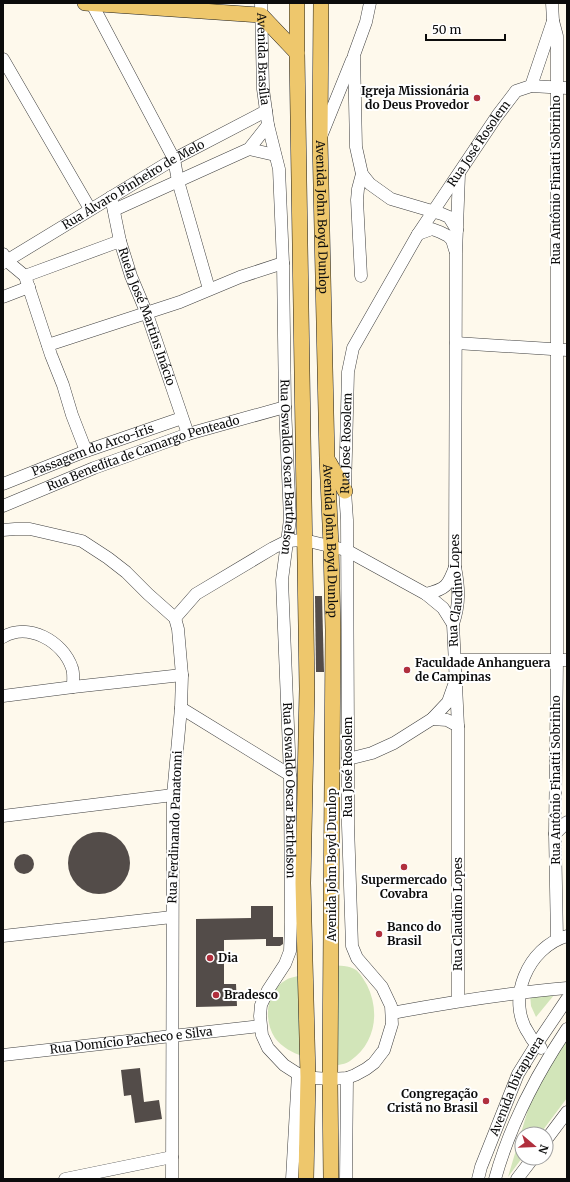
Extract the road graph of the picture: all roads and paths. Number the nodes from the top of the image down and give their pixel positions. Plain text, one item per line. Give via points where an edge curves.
1 (89, 3) edge
2 (297, 3) edge
3 (322, 3) edge
4 (370, 3) edge
5 (552, 3) edge
6 (136, 4) edge
7 (261, 9) edge
8 (553, 21) junction
9 (297, 53) junction
10 (354, 55) junction
11 (3, 59) edge
12 (530, 86) junction
13 (561, 87) edge
14 (266, 112) junction
15 (268, 124) junction
16 (320, 139) junction
17 (249, 149) junction
18 (275, 155) junction
19 (174, 158) junction
20 (362, 174) junction
21 (459, 174) junction
22 (178, 181) junction
23 (111, 197) junction
24 (90, 209) junction
25 (114, 210) junction
26 (433, 212) junction
27 (457, 230) junction
28 (418, 234) junction
29 (120, 241) junction
30 (456, 253) junction
31 (4, 259) edge
32 (283, 263) junction
33 (361, 276) dead end
34 (27, 282) junction
35 (209, 289) junction
36 (3, 297) edge
37 (147, 314) junction
38 (456, 343) junction
39 (48, 345) junction
40 (562, 350) edge
41 (285, 407) junction
42 (182, 418) junction
43 (188, 434) junction
44 (86, 451) junction
45 (327, 458) junction
46 (3, 484) edge
47 (345, 491) junction
48 (3, 506) edge
49 (9, 530) edge
50 (304, 540) junction
51 (287, 541) junction
52 (331, 546) junction
53 (346, 550) junction
54 (455, 567) junction
55 (426, 594) junction
56 (175, 618) junction
57 (453, 624) junction
58 (3, 637) edge
59 (454, 660) junction
60 (562, 660) edge
61 (182, 675) junction
62 (455, 683) junction
63 (73, 687) junction
64 (3, 696) edge
65 (181, 708) junction
66 (432, 719) junction
67 (458, 726) junction
68 (348, 759) junction
69 (290, 775) junction
70 (174, 795) junction
71 (3, 816) edge
72 (567, 822) edge
73 (555, 834) junction
74 (172, 916) junction
75 (3, 936) edge
76 (562, 938) edge
77 (291, 944) joint
78 (352, 946) joint
79 (567, 988) edge
80 (520, 992) junction
81 (567, 999) edge
82 (458, 1000) junction
83 (392, 1013) junction
84 (260, 1026) junction
85 (567, 1029) edge
86 (172, 1035) junction
87 (536, 1045) junction
88 (550, 1054) junction
89 (3, 1055) edge
90 (303, 1075) junction
91 (347, 1078) junction
92 (330, 1079) junction
93 (567, 1112) edge
94 (554, 1129) edge
95 (172, 1157) junction
96 (527, 1166) edge
97 (65, 1179) edge
98 (172, 1179) edge
99 (292, 1179) edge
100 (306, 1179) edge
101 (332, 1179) edge
102 (346, 1179) edge
103 (478, 1179) edge
104 (495, 1179) edge
105 (517, 1179) edge

1 - 6 main road, Avenida Brasília
1 - 19 street
2 - 9 main road, Avenida John Boyd Dunlop
3 - 16 main road, Avenida John Boyd Dunlop
4 - 10 street
5 - 8 street
6 - 7 main road, Avenida Brasília
7 - 9 main road
7 - 14 street, Avenida Brasília
8 - 12 street
8 - 13 street, Rua Antônio Finatti Sobrinho via 557,36
9 - 50 main road, Avenida John Boyd Dunlop
10 - 16 street
10 - 20 street via 356,147
11 - 24 street
12 - 13 street
12 - 21 street, Rua José Rosolem via 516,91
13 - 40 street, Rua Antônio Finatti Sobrinho
14 - 15 street, Rua Oswaldo Oscar Barthelson
14 - 19 street, Rua Álvaro Pinheiro de Melo
15 - 17 street
15 - 18 street, Rua Oswaldo Oscar Barthelson
16 - 45 main road, Avenida John Boyd Dunlop
17 - 18 street
17 - 22 street
18 - 32 street, Rua Oswaldo Oscar Barthelson via 279,168
19 - 22 street
19 - 23 street, Rua Álvaro Pinheiro de Melo
20 - 26 street via 370,184 391,199
20 - 33 street via 357,200
21 - 26 street, Rua José Rosolem
21 - 27 street, Rua Claudino Lopes
22 - 25 street
22 - 35 street
23 - 24 street, Rua Álvaro Pinheiro de Melo
23 - 25 street, Ruela José Martins Inácio
24 - 31 street, Rua Álvaro Pinheiro de Melo
25 - 29 street, Ruela José Martins Inácio
26 - 27 street via 449,217
26 - 28 street, Rua José Rosolem
27 - 30 street, Rua Claudino Lopes
28 - 30 street, Rua Claudino Lopes via 432,229 440,232 452,240
28 - 47 street, Rua José Rosolem via 353,348 348,372
29 - 34 street
29 - 37 street, Ruela José Martins Inácio
30 - 38 street, Rua Claudino Lopes
31 - 34 street
32 - 35 street
32 - 41 street, Rua Oswaldo Oscar Barthelson
34 - 36 street
34 - 39 street
35 - 37 street
37 - 39 street
37 - 42 street, Ruela José Martins Inácio
38 - 40 street
38 - 54 street, Rua Claudino Lopes
39 - 44 street
40 - 60 street, Rua Antônio Finatti Sobrinho
41 - 43 street, Rua Benedita de Camargo Penteado
41 - 51 street, Rua Oswaldo Oscar Barthelson via 290,519
42 - 43 street, Ruela José Martins Inácio
42 - 44 street, Passagem do Arco-íris
43 - 48 street, Rua Benedita de Camargo Penteado via 94,468
44 - 46 street, Passagem do Arco-íris
45 - 47 main road
45 - 52 main road, Avenida John Boyd Dunlop
47 - 53 street, Rua José Rosolem
49 - 56 street via 42,531 82,541 126,572
50 - 51 street
50 - 52 street
50 - 90 main road, Avenida John Boyd Dunlop via 307,689
51 - 56 street via 196,594
51 - 69 street, Rua Oswaldo Oscar Barthelson via 282,580
52 - 53 street
52 - 92 main road, Avenida John Boyd Dunlop via 333,630
53 - 55 street
53 - 68 street, Rua José Rosolem
54 - 55 street via 450,581 441,590
54 - 57 street, Rua Claudino Lopes via 458,611
55 - 57 street via 443,608
56 - 61 street, Rua Ferdinando Panatonni
57 - 59 street, Rua Claudino Lopes
58 - 63 street via 10,632 29,631 47,638 66,657 72,668
59 - 60 street
59 - 62 street, Rua Claudino Lopes
60 - 73 street, Rua Antônio Finatti Sobrinho
61 - 63 street
61 - 65 street, Rua Ferdinando Panatonni
62 - 66 street via 448,702
62 - 67 street, Rua Claudino Lopes
63 - 64 street
65 - 69 street
65 - 70 street, Rua Ferdinando Panatonni
66 - 67 street via 447,720
66 - 68 street via 394,743 372,753
67 - 82 street, Rua Claudino Lopes
68 - 78 street, Rua José Rosolem
69 - 77 street, Rua Oswaldo Oscar Barthelson
70 - 71 street
70 - 74 street, Rua Ferdinando Panatonni
72 - 73 street
73 - 76 street, Rua Antônio Finatti Sobrinho
74 - 75 street
74 - 86 street, Rua Ferdinando Panatonni
76 - 80 street, Rua Antônio Finatti Sobrinho via 537,955 529,965
77 - 84 street, Avenida John Boyd Dunlop via 285,964 264,997
78 - 83 street, Avenida John Boyd Dunlop via 357,958 382,987
79 - 80 street
80 - 82 street
80 - 87 street, Rua Antônio Finatti Sobrinho via 519,1011 525,1029
81 - 87 street, Avenida Ibirapuera
82 - 83 street
83 - 91 street, Avenida John Boyd Dunlop via 391,1032 381,1054 366,1069
84 - 86 street, Rua Domício Pacheco e Silva
84 - 90 street, Avenida John Boyd Dunlop via 268,1048 284,1065
85 - 88 street, Avenida Ibirapuera
86 - 89 street, Rua Domício Pacheco e Silva
86 - 95 street, Rua Ferdinando Panatonni
87 - 88 street
87 - 103 street, Avenida Ibirapuera via 518,1074
88 - 104 street, Avenida Ibirapuera via 534,1082 501,1155
90 - 92 street, Avenida John Boyd Dunlop
90 - 99 street
90 - 100 main road, Avenida John Boyd Dunlop
91 - 92 street, Avenida John Boyd Dunlop
91 - 102 street
92 - 101 main road, Avenida John Boyd Dunlop
93 - 94 street
95 - 97 street
95 - 98 street, Rua Ferdinando Panatonni
96 - 105 street

